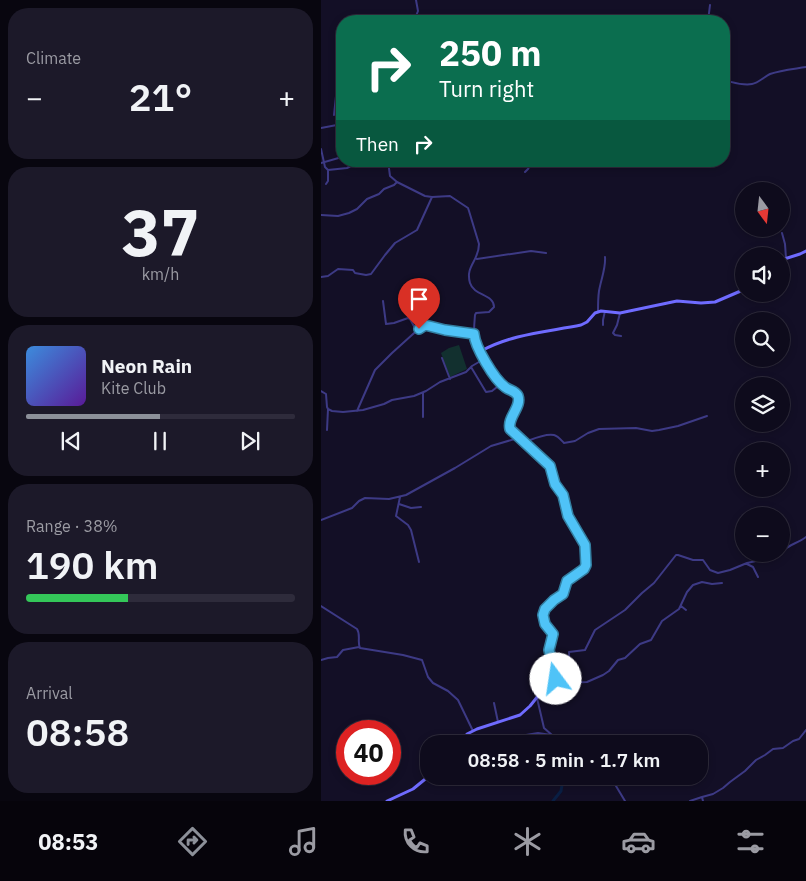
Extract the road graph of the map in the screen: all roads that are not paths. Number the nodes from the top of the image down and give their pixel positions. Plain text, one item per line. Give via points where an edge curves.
1 (416, 0) edge
2 (710, 4) dead end
3 (416, 15) edge
4 (709, 15) edge
5 (806, 67) edge
6 (730, 82) edge
7 (336, 96) edge
8 (334, 115) dead end
9 (336, 125) edge
10 (321, 128) edge
11 (321, 149) edge
12 (336, 158) edge
13 (322, 162) edge
14 (349, 167) edge
15 (389, 167) edge
16 (529, 167) edge
17 (328, 170) junction
18 (525, 172) dead end
19 (397, 182) junction
20 (326, 184) dead end
21 (432, 197) junction
22 (321, 215) edge
23 (806, 251) edge
24 (546, 253) dead end
25 (605, 257) dead end
26 (790, 257) edge
27 (476, 259) junction
28 (321, 277) edge
29 (735, 293) edge
30 (383, 302) dead end
31 (605, 311) junction
32 (598, 312) junction
33 (620, 313) junction
34 (603, 325) dead end
35 (416, 331) junction
36 (474, 334) junction
37 (621, 336) dead end
38 (481, 351) junction
39 (442, 358) dead end
40 (484, 359) junction
41 (471, 367) junction
42 (450, 378) junction
43 (502, 383) junction
44 (321, 391) edge
45 (423, 393) junction
46 (328, 409) junction
47 (357, 411) junction
48 (707, 416) dead end
49 (423, 417) dead end
50 (327, 430) dead end
51 (519, 437) junction
52 (525, 442) junction
53 (400, 497) junction
54 (399, 504) junction
55 (421, 507) dead end
56 (321, 520) edge
57 (806, 537) edge
58 (790, 545) edge
59 (419, 562) dead end
60 (753, 562) edge
61 (745, 564) junction
62 (758, 578) dead end
63 (722, 583) dead end
64 (321, 606) edge
65 (681, 606) junction
66 (686, 610) dead end
67 (359, 647) junction
68 (321, 660) edge
69 (568, 683) junction
70 (541, 693) junction
71 (537, 698) junction
72 (494, 702) dead end
73 (498, 722) junction
74 (806, 730) edge
75 (473, 731) junction
76 (468, 735) edge
77 (526, 735) dead end
78 (552, 735) joint
79 (420, 783) edge
80 (615, 785) edge
81 (702, 798) junction
82 (387, 801) edge
83 (625, 801) edge
84 (690, 801) edge
85 (703, 801) edge

1 - 3 street
2 - 4 street
5 - 6 street via 770,74 751,84
7 - 8 street
9 - 10 street
11 - 13 street
12 - 13 street
13 - 17 street
14 - 17 street
15 - 19 street via 390,176
16 - 18 street
17 - 20 street
19 - 21 street
19 - 22 street via 349,213
21 - 27 street via 450,196 468,208 479,244
21 - 28 street via 417,230 395,242 371,274 338,269
23 - 26 street
24 - 27 street via 531,250
25 - 32 street
27 - 36 street via 468,272 471,288 495,304 489,312 476,314
29 - 33 street via 715,302 677,301
30 - 35 street via 386,323 408,318
31 - 32 street
31 - 33 street
31 - 34 street
32 - 38 street via 581,325 528,334
33 - 37 street via 613,333
35 - 36 street via 425,325
35 - 47 street via 375,370
36 - 38 street
38 - 40 street
39 - 42 street
40 - 41 street
40 - 43 street
41 - 42 street
41 - 43 street via 486,392
42 - 45 street
43 - 51 street via 518,397 509,424
44 - 46 street via 327,394
45 - 47 street
45 - 49 street
46 - 47 street
46 - 50 street
48 - 52 street via 659,430 602,429 568,443 552,435
51 - 52 street
51 - 53 street via 494,445
52 - 70 street via 550,466 568,516 585,545 586,556 584,569 567,581 563,594 545,609 543,615 553,634 549,650 556,680
53 - 54 street
53 - 56 street via 365,498 352,508
54 - 55 street
54 - 59 street via 396,516 410,527
57 - 58 street
60 - 61 street
61 - 62 street via 753,568
61 - 69 street via 718,573 710,570 703,560 675,555 654,583 625,610 595,630 585,650 569,652
63 - 65 street via 693,585
64 - 67 street via 357,629
65 - 66 street
65 - 69 street via 662,621 651,640 618,660 606,673 587,682
67 - 68 street
67 - 75 street via 422,660 433,683 448,690 458,700
69 - 70 street
70 - 71 street
71 - 73 street via 520,715
71 - 78 street via 543,726
72 - 73 street
73 - 75 street
74 - 81 street via 799,739 756,760 723,788
75 - 76 street
77 - 78 street
79 - 82 street
80 - 83 street
81 - 84 street
81 - 85 street

